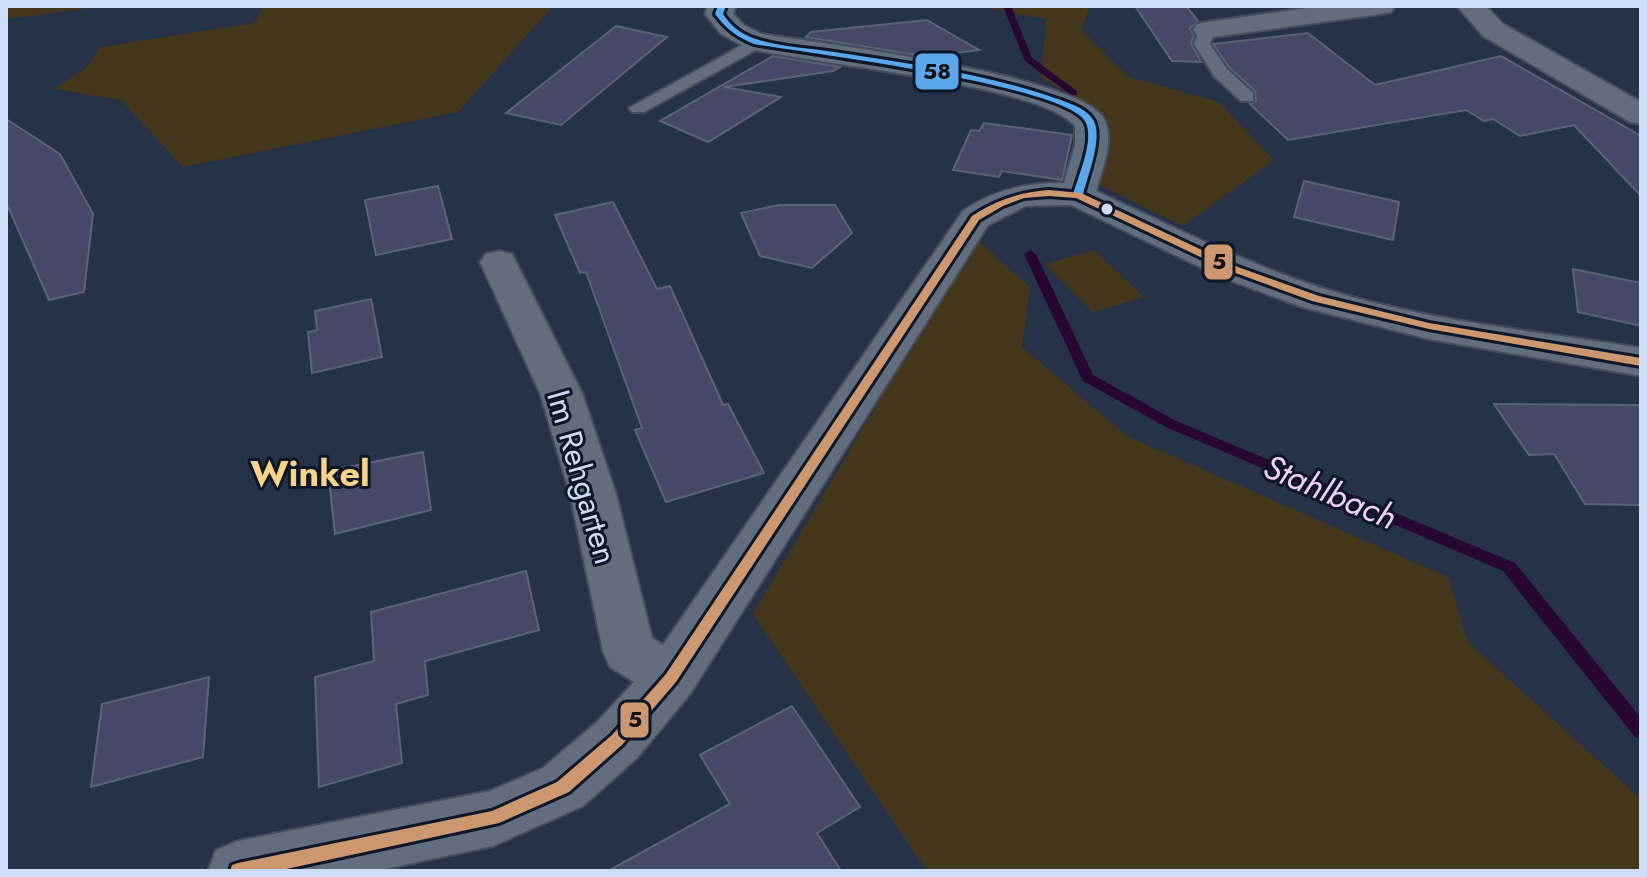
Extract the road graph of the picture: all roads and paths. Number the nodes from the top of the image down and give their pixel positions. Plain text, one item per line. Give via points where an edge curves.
1 (722, 6) edge
2 (1381, 6) edge
3 (1471, 6) edge
4 (1207, 30) joint
5 (757, 42) junction
6 (1247, 97) dead end
7 (638, 108) dead end
8 (1641, 115) edge
9 (1078, 195) junction
10 (499, 262) dead end
11 (1641, 362) edge
12 (671, 678) junction
13 (238, 871) edge

1 - 5 street via 719,14 727,26
2 - 4 street
3 - 8 street via 1493,30
4 - 6 lane via 1202,44 1220,72
5 - 7 lane
5 - 9 street via 981,82 1070,104 1086,115 1092,135
9 - 11 street via 1234,269 1316,299 1429,326
9 - 12 street via 1057,192 1001,200 975,218
10 - 12 street, Im Rehgarten via 561,393 593,494 629,651
12 - 13 street via 617,740 563,787 493,818

